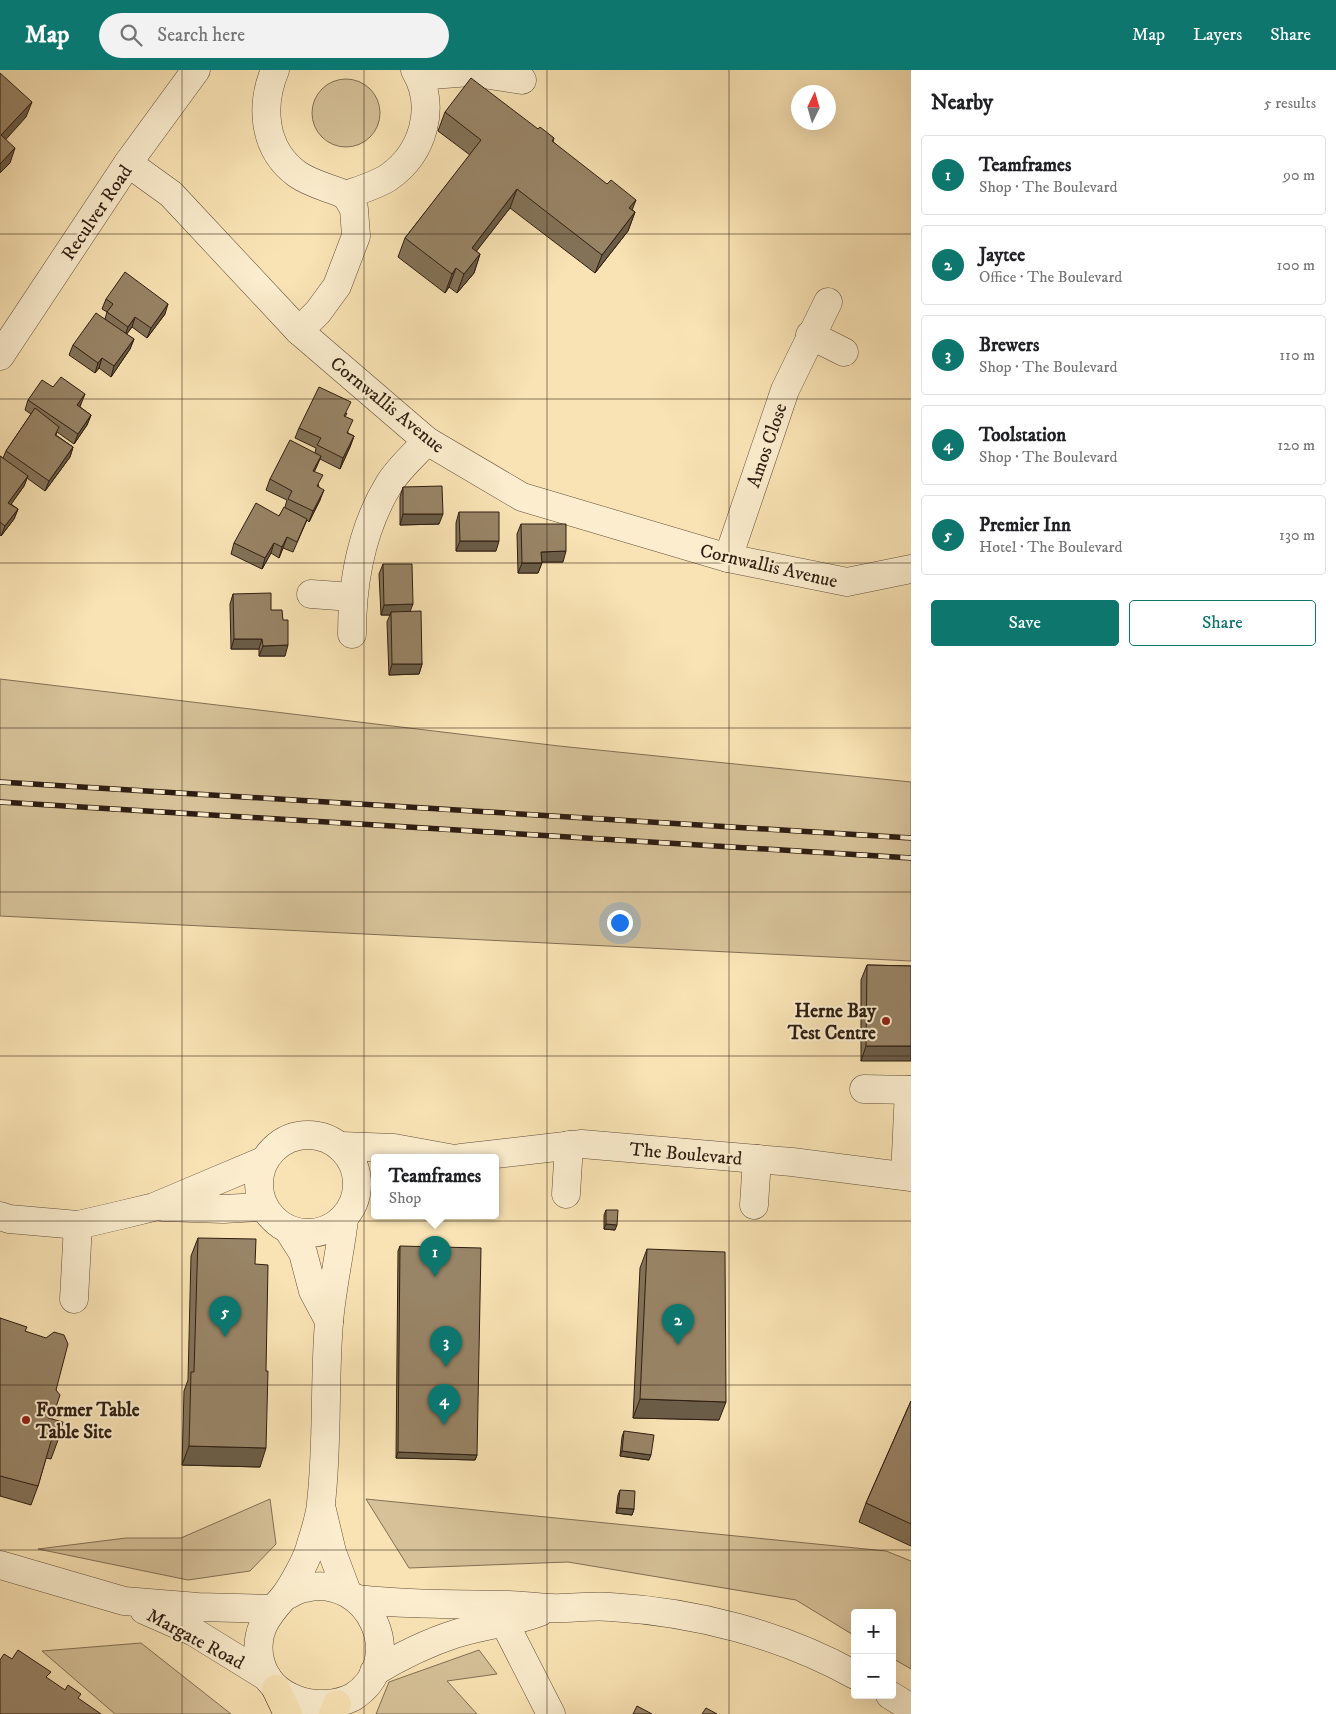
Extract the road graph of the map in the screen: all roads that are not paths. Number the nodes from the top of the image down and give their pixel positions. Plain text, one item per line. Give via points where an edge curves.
1 (196, 70) edge
2 (275, 70) edge
3 (417, 73) edge
4 (522, 80) dead end
5 (128, 164) junction
6 (346, 195) junction
7 (828, 302) dead end
8 (299, 331) junction
9 (810, 335) junction
10 (844, 352) dead end
11 (0, 356) edge
12 (427, 440) junction
13 (728, 558) junction
14 (911, 569) edge
15 (311, 594) dead end
16 (352, 597) junction
17 (352, 634) dead end
18 (864, 1089) dead end
19 (910, 1090) edge
20 (569, 1145) junction
21 (340, 1146) junction
22 (427, 1154) edge
23 (495, 1154) edge
24 (757, 1159) junction
25 (263, 1161) junction
26 (908, 1177) edge
27 (366, 1192) edge
28 (566, 1194) dead end
29 (754, 1205) dead end
30 (154, 1207) junction
31 (263, 1207) junction
32 (0, 1216) edge
33 (344, 1219) junction
34 (78, 1225) junction
35 (289, 1231) junction
36 (74, 1299) dead end
37 (329, 1321) junction
38 (321, 1505) junction
39 (0, 1565) edge
40 (352, 1596) junction
41 (124, 1601) junction
42 (278, 1603) junction
43 (551, 1608) junction
44 (505, 1624) junction
45 (374, 1672) junction
46 (851, 1673) edge
47 (272, 1683) junction
48 (896, 1699) edge
49 (911, 1708) edge
50 (335, 1709) edge
51 (288, 1714) edge
52 (550, 1714) edge

1 - 5 street, Reculver Road
2 - 6 street via 265,105 272,143 296,173
3 - 4 street via 470,72
3 - 6 street via 425,94 426,114 423,133 415,150 388,178
5 - 8 street, Cornwallis Avenue via 171,194
5 - 11 street, Reculver Road
6 - 8 street via 354,209 356,236 338,286
7 - 9 street, Amos Close
8 - 12 street, Cornwallis Avenue
9 - 10 street
9 - 13 street, Amos Close via 785,390
12 - 13 street, Cornwallis Avenue via 522,497
12 - 16 street via 390,483 373,517 358,557
13 - 14 street, Cornwallis Avenue via 847,582
15 - 16 street
16 - 17 street
18 - 19 street
19 - 26 street
20 - 23 street, The Boulevard
20 - 24 street, The Boulevard
20 - 28 street
21 - 22 street via 394,1148
21 - 25 street via 307,1134 290,1138 274,1147
21 - 27 street via 352,1160
24 - 26 street, The Boulevard
24 - 29 street
25 - 30 street
25 - 31 street via 258,1184
27 - 33 street
30 - 31 street via 223,1210
30 - 34 street
31 - 35 street via 270,1217
32 - 34 street
33 - 35 street via 328,1230 309,1234
33 - 37 street
34 - 36 street
35 - 37 street via 303,1253 313,1291
37 - 38 street
38 - 40 street via 332,1552
38 - 42 street via 310,1551
39 - 41 street, Margate Road
40 - 42 street via 326,1586 304,1588
40 - 43 street via 413,1604
40 - 45 street via 370,1614 378,1632 380,1652
41 - 42 street, Margate Road via 198,1607
41 - 47 street, Margate Road via 194,1632
42 - 47 street via 263,1624 259,1642 260,1661
43 - 44 street
43 - 46 street via 610,1606 716,1621 753,1632
44 - 45 street via 455,1634 399,1657
44 - 52 street
45 - 50 street via 365,1686
47 - 50 street via 289,1699 304,1705
47 - 51 highway
48 - 49 street

